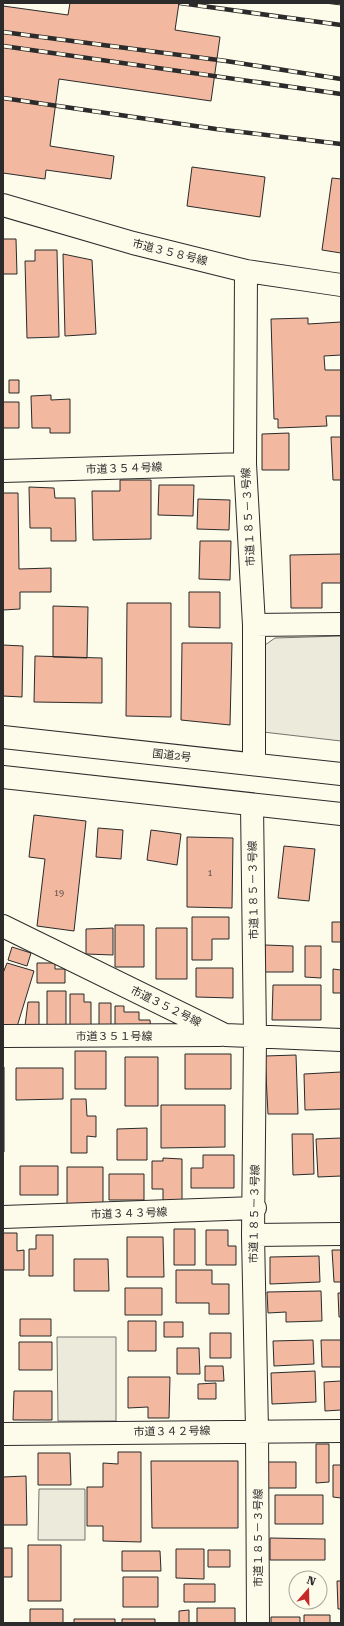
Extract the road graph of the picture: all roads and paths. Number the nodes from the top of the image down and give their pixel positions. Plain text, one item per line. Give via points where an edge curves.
1 (3, 205) edge
2 (246, 271) junction
3 (341, 285) edge
4 (245, 464) junction
5 (3, 471) edge
6 (341, 624) edge
7 (254, 625) junction
8 (3, 737) edge
9 (254, 763) junction
10 (341, 774) edge
11 (3, 777) edge
12 (252, 805) junction
13 (341, 814) edge
14 (3, 926) edge
15 (225, 1035) junction
16 (3, 1036) edge
17 (255, 1037) junction
18 (341, 1040) edge
19 (255, 1208) junction
20 (3, 1217) edge
21 (341, 1234) edge
22 (253, 1235) junction
23 (257, 1430) junction
24 (341, 1431) edge
25 (3, 1434) edge
26 (258, 1623) edge

1 - 2 main road, 市道３５８号線 via 133,243
2 - 3 main road, 市道３５８号線
2 - 4 main road, 市道１８５－３号線
4 - 5 main road, 市道３５４号線
4 - 7 main road, 市道１８５－３号線
6 - 7 main road
7 - 9 main road, 市道１８５－３号線
8 - 9 main road, 国道2号
9 - 10 main road, 国道2号
11 - 12 main road
12 - 13 main road
12 - 17 main road, 市道１８５－３号線
14 - 15 main road, 市道３５２号線
15 - 16 main road, 市道３５１号線
15 - 17 main road, 市道３５２号線
17 - 18 main road, 市道３５２号線
17 - 19 main road, 市道１８５－３号線
19 - 20 main road, 市道３４３号線
19 - 22 main road, 市道１８５－３号線
21 - 22 main road
22 - 23 main road, 市道１８５－３号線
23 - 24 main road, 市道３４２号線
23 - 25 main road, 市道３４２号線
23 - 26 main road, 市道１８５－３号線

